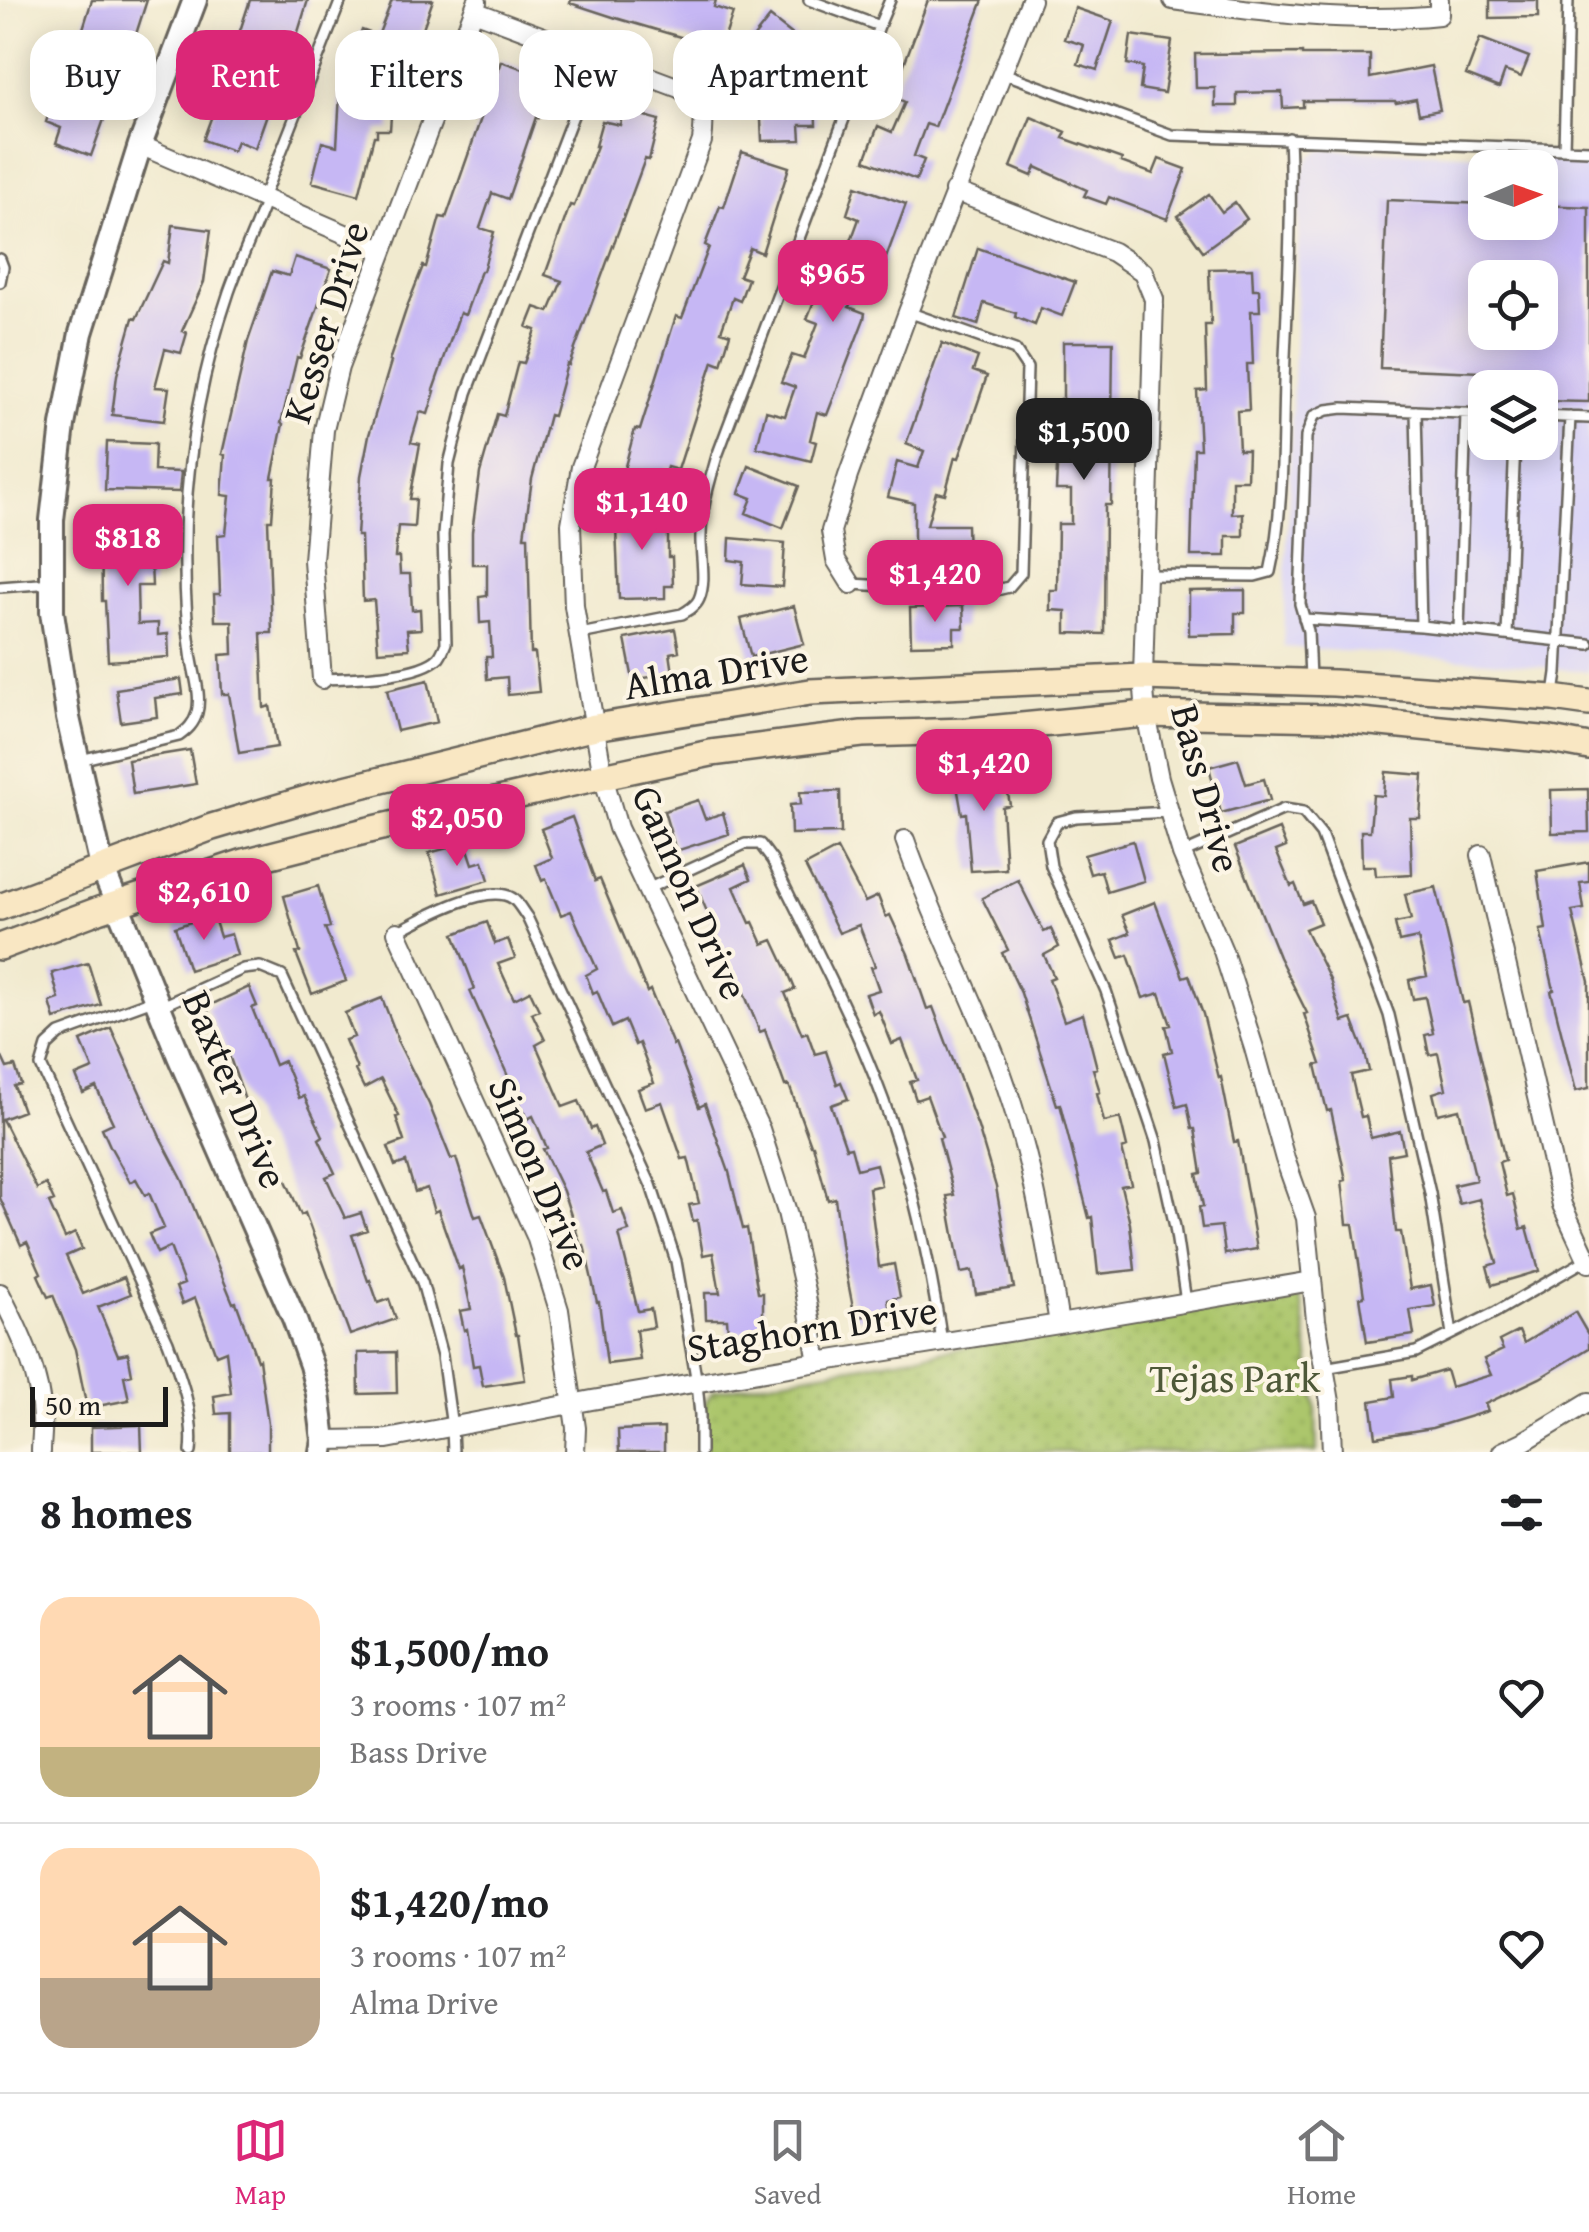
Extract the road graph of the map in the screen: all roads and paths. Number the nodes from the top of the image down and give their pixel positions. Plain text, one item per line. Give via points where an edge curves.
1 (194, 0) edge
2 (340, 0) edge
3 (809, 0) edge
4 (890, 0) edge
5 (1030, 0) edge
6 (1177, 0) edge
7 (1568, 0) edge
8 (476, 6) edge
9 (1439, 7) edge
10 (879, 26) junction
11 (533, 30) edge
12 (1001, 72) junction
13 (653, 78) edge
14 (571, 120) edge
15 (1289, 138) junction
16 (140, 145) junction
17 (1564, 149) junction
18 (1589, 150) edge
19 (954, 191) junction
20 (264, 199) junction
21 (382, 250) junction
22 (0, 259) edge
23 (0, 282) edge
24 (908, 312) junction
25 (1416, 411) junction
26 (1466, 413) joint
27 (1558, 417) edge
28 (1570, 417) junction
29 (1589, 418) edge
30 (1514, 460) edge
31 (1146, 575) junction
32 (52, 583) junction
33 (851, 584) joint
34 (0, 587) edge
35 (1304, 619) junction
36 (1421, 626) junction
37 (1458, 630) junction
38 (579, 634) junction
39 (1507, 635) junction
40 (1558, 640) junction
41 (1589, 644) edge
42 (1143, 677) junction
43 (322, 679) joint
44 (1310, 682) junction
45 (1553, 698) junction
46 (1589, 703) edge
47 (1146, 714) junction
48 (595, 728) junction
49 (1551, 740) junction
50 (1589, 747) edge
51 (77, 761) junction
52 (603, 776) junction
53 (1169, 812) junction
54 (905, 840) dead end
55 (1182, 854) junction
56 (1480, 855) dead end
57 (102, 868) junction
58 (646, 889) junction
59 (116, 904) junction
60 (0, 908) edge
61 (398, 932) joint
62 (0, 947) edge
63 (157, 1003) junction
64 (1588, 1262) edge
65 (1312, 1280) junction
66 (0, 1293) edge
67 (1186, 1302) junction
68 (1059, 1324) junction
69 (1452, 1334) junction
70 (942, 1342) junction
71 (818, 1362) junction
72 (1324, 1368) junction
73 (697, 1382) junction
74 (1589, 1402) edge
75 (573, 1404) junction
76 (452, 1427) junction
77 (323, 1446) edge
78 (41, 1452) edge
79 (191, 1452) edge
80 (453, 1452) edge
81 (575, 1452) edge
82 (700, 1452) edge
83 (1332, 1452) edge
84 (1502, 1452) edge

1 - 16 street, Baxter Drive
2 - 20 lane
3 - 10 lane
4 - 10 lane
5 - 12 street
6 - 9 street via 1394,19
7 - 17 lane
8 - 11 street, Gannon Drive
8 - 21 street, Kesser Drive
10 - 38 lane via 717,456 700,531 699,600 682,614
12 - 15 lane via 1172,135
12 - 19 street
13 - 38 street, Gannon Drive via 694,97 705,124 581,467 571,524
14 - 43 lane via 467,393 449,464 446,643 439,657 422,666
15 - 17 lane
15 - 31 lane via 1280,490 1270,572
16 - 20 street
16 - 32 street, Baxter Drive via 81,333 63,425
17 - 18 lane
19 - 24 street
19 - 31 street, Bass Drive via 1113,252 1143,272 1154,299
20 - 21 street
20 - 51 lane via 208,366 195,435 185,569 197,714 178,736
21 - 43 street, Kesser Drive via 339,367 324,430 313,560
22 - 23 lane
24 - 33 street via 831,531 836,560
24 - 33 lane via 1015,350 1027,368 1021,573 1010,587 988,592
25 - 26 lane
25 - 35 lane via 1343,408 1314,416 1306,437
25 - 36 lane
26 - 37 lane
27 - 28 lane
28 - 29 lane
28 - 40 lane
30 - 39 lane
31 - 42 street, Bass Drive
32 - 34 lane
32 - 51 street, Baxter Drive
35 - 36 lane
35 - 44 lane
36 - 37 lane
37 - 39 lane
38 - 48 street, Gannon Drive
39 - 40 lane
40 - 41 lane
40 - 45 lane
42 - 44 main road, Alma Drive
42 - 47 street, Bass Drive
42 - 48 main road, Alma Drive via 810,692
44 - 45 main road, Alma Drive
45 - 46 main road, Alma Drive
45 - 49 main road
47 - 49 main road, Alma Drive via 1331,718
47 - 52 main road, Alma Drive via 824,738
47 - 53 street, Bass Drive
48 - 52 street, Gannon Drive
48 - 57 main road, Alma Drive via 317,796
49 - 50 main road, Alma Drive
51 - 57 street, Baxter Drive
52 - 58 street, Gannon Drive
52 - 59 main road, Alma Drive via 244,862
53 - 55 street, Bass Drive
53 - 67 lane via 1076,817 1056,822 1047,840 1051,866 1106,991 1156,1140
54 - 68 street via 997,1060 1044,1227
55 - 65 street, Bass Drive via 1224,951 1306,1218
55 - 69 lane via 1284,809 1303,812 1322,834 1389,1015 1430,1193
56 - 64 street via 1562,1205
57 - 59 street, Baxter Drive
57 - 60 main road, Alma Drive
58 - 70 lane via 745,844 760,844 772,860 892,1124 929,1257
58 - 71 street, Gannon Drive via 760,1129 787,1212
59 - 62 main road, Alma Drive
59 - 63 street, Baxter Drive
61 - 73 lane via 492,892 513,898 528,917 651,1184 676,1260
61 - 75 street, Simon Drive via 536,1236 559,1310
63 - 76 lane via 243,969 282,976 422,1282
63 - 77 street, Baxter Drive via 294,1318 318,1394
63 - 79 lane via 60,1034 47,1046 41,1066 168,1342 187,1400
64 - 69 lane
65 - 67 street, Staghorn Drive
65 - 72 street, Bass Drive
66 - 78 street via 36,1384
67 - 68 street, Staghorn Drive
68 - 70 street, Staghorn Drive
69 - 72 lane via 1416,1352
70 - 71 street, Staghorn Drive
71 - 73 street, Staghorn Drive
72 - 83 street, Bass Drive
73 - 75 street, Staghorn Drive
73 - 82 lane
74 - 84 street
75 - 76 street, Staghorn Drive
75 - 81 street, Simon Drive
76 - 77 street, Staghorn Drive
76 - 80 lane

